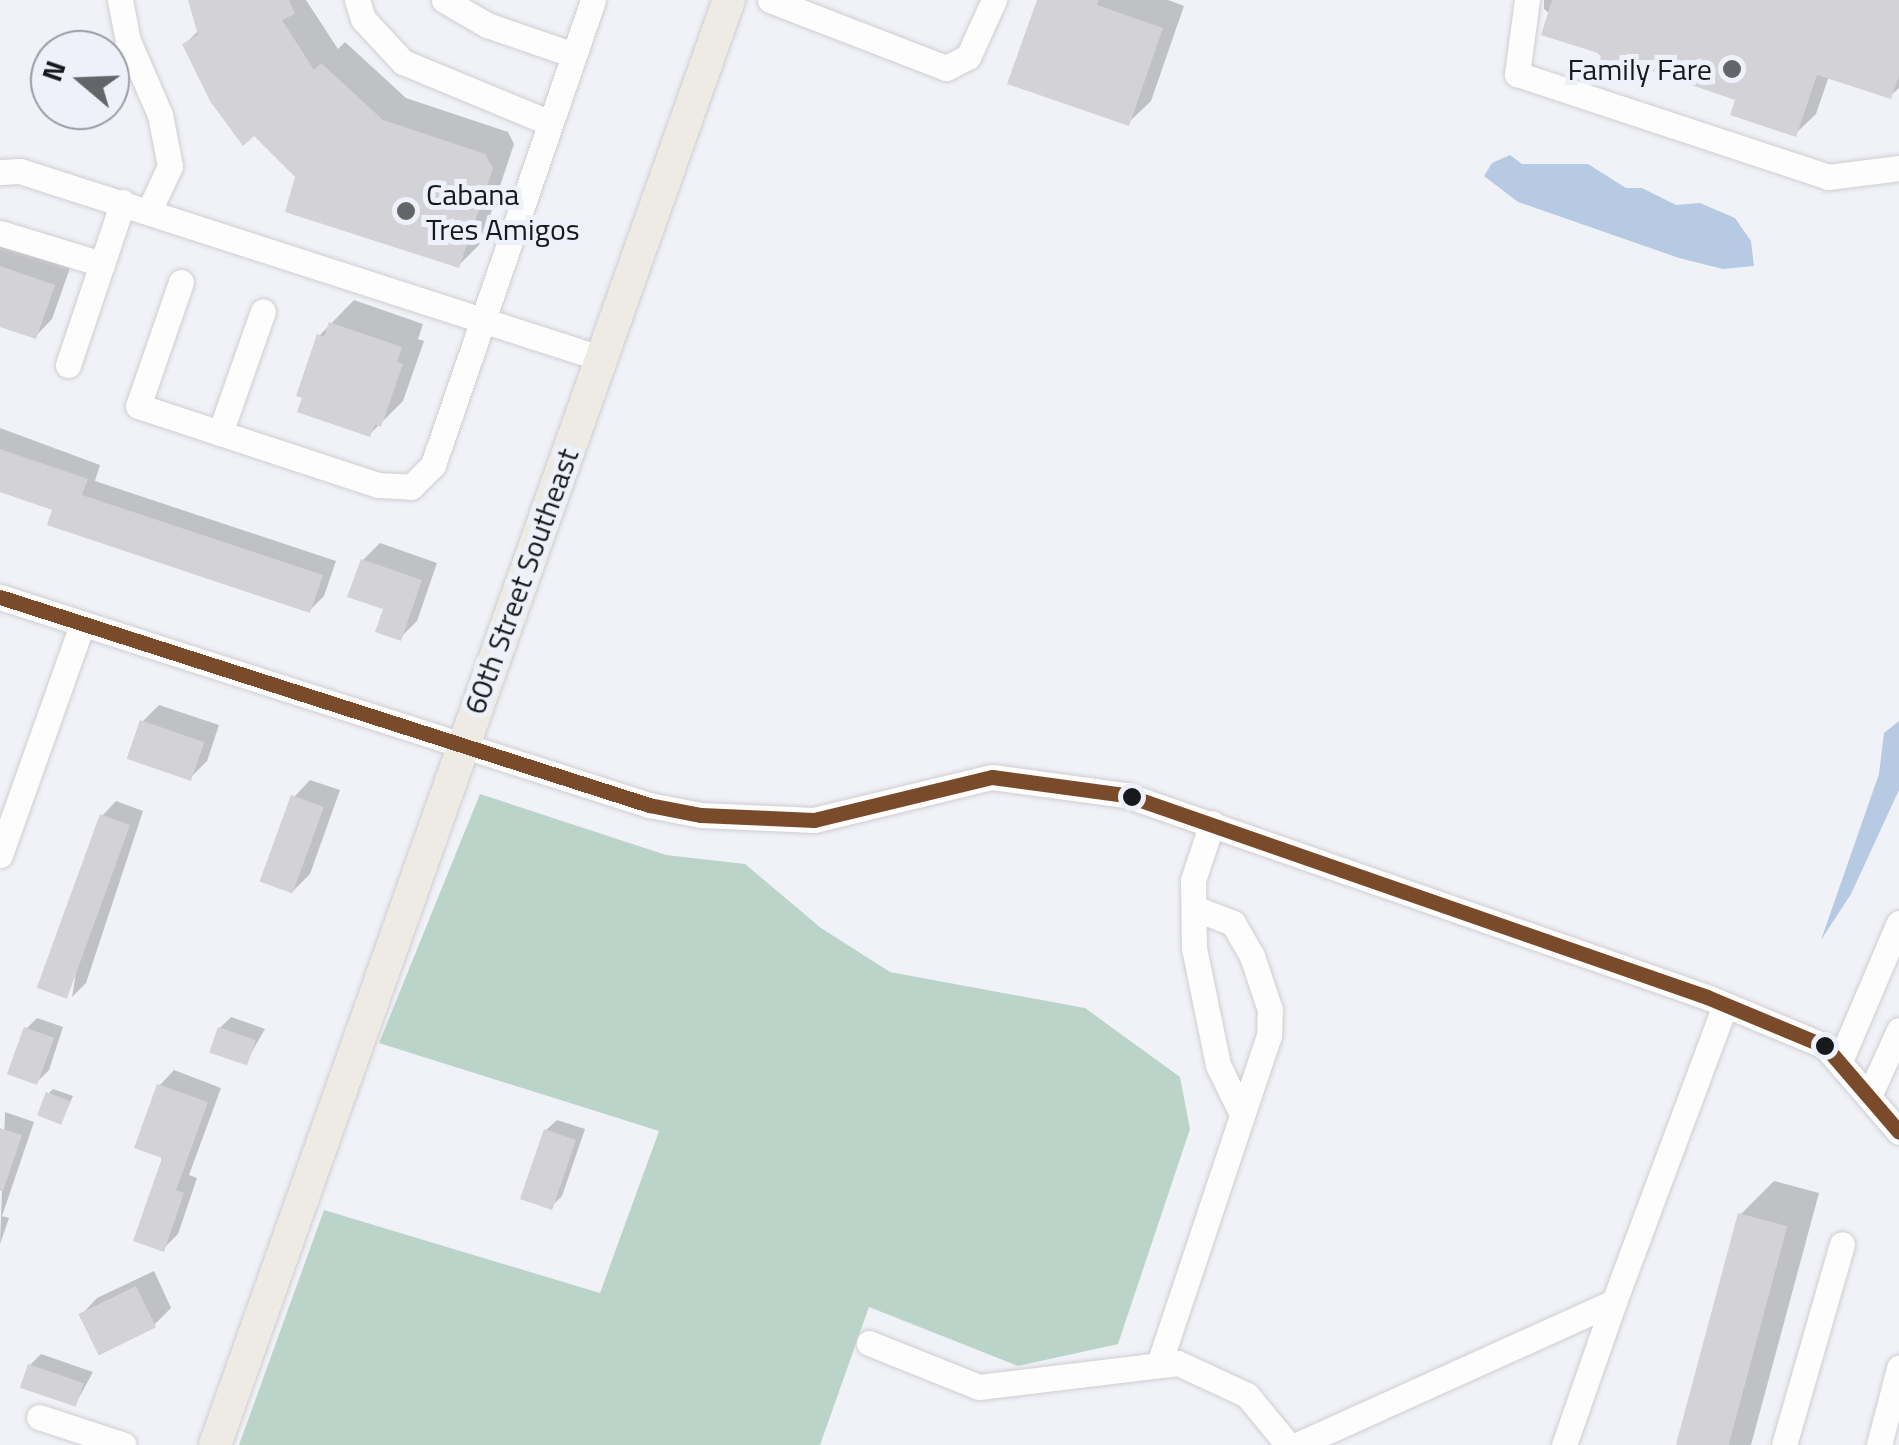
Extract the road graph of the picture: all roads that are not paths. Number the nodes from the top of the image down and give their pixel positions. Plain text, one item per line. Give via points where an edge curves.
1 (120, 0) edge
2 (358, 0) edge
3 (444, 0) edge
4 (593, 0) edge
5 (729, 0) edge
6 (770, 0) edge
7 (994, 0) edge
8 (1526, 0) edge
9 (574, 55) junction
10 (550, 122) junction
11 (1899, 168) edge
12 (0, 172) edge
13 (123, 202) junction
14 (149, 211) junction
15 (0, 234) edge
16 (102, 264) junction
17 (181, 282) dead end
18 (262, 311) dead end
19 (481, 320) junction
20 (600, 358) junction
21 (68, 365) dead end
22 (220, 433) junction
23 (0, 597) edge
24 (82, 624) junction
25 (461, 746) junction
26 (1212, 823) junction
27 (0, 855) edge
28 (1197, 909) junction
29 (1899, 923) edge
30 (1726, 1004) junction
31 (1899, 1030) edge
32 (1840, 1061) junction
33 (1870, 1094) junction
34 (1242, 1114) junction
35 (1899, 1132) edge
36 (1842, 1244) dead end
37 (1614, 1302) junction
38 (869, 1343) dead end
39 (1159, 1364) junction
40 (1899, 1368) edge
41 (39, 1417) dead end
42 (124, 1445) edge
43 (215, 1445) edge
44 (1288, 1445) edge
45 (1297, 1445) edge
46 (1564, 1445) edge
47 (1784, 1445) edge
48 (1880, 1445) edge

1 - 14 street via 128,42 160,115 170,166
2 - 10 street via 364,19 403,62
3 - 9 street via 487,25
4 - 9 street
5 - 20 main road, 60th Street Southeast
6 - 7 street via 946,68 968,57
8 - 11 street via 1517,74 1828,176
9 - 10 street
10 - 19 street
12 - 13 street via 20,171
13 - 14 street
13 - 16 street
14 - 19 street
15 - 16 street
16 - 21 street
17 - 22 street via 138,406
18 - 22 street
19 - 20 street
19 - 22 street via 432,465 411,487 378,485
20 - 25 main road, 60th Street Southeast
23 - 24 street
24 - 25 street
24 - 27 street
25 - 26 street via 649,805 765,822 814,820 992,777 1126,795
25 - 43 main road, 60th Street Southeast
26 - 28 street via 1194,880
26 - 30 street
28 - 34 street via 1194,948 1218,1065
28 - 34 street via 1233,923 1270,1010 1269,1036
29 - 32 street
30 - 32 street via 1825,1046
30 - 37 street
31 - 33 street
32 - 33 street
33 - 35 street
34 - 39 street
36 - 47 street
37 - 45 street
37 - 46 street
38 - 39 street via 979,1387
39 - 44 street via 1211,1374 1247,1394
40 - 48 street
41 - 42 street

